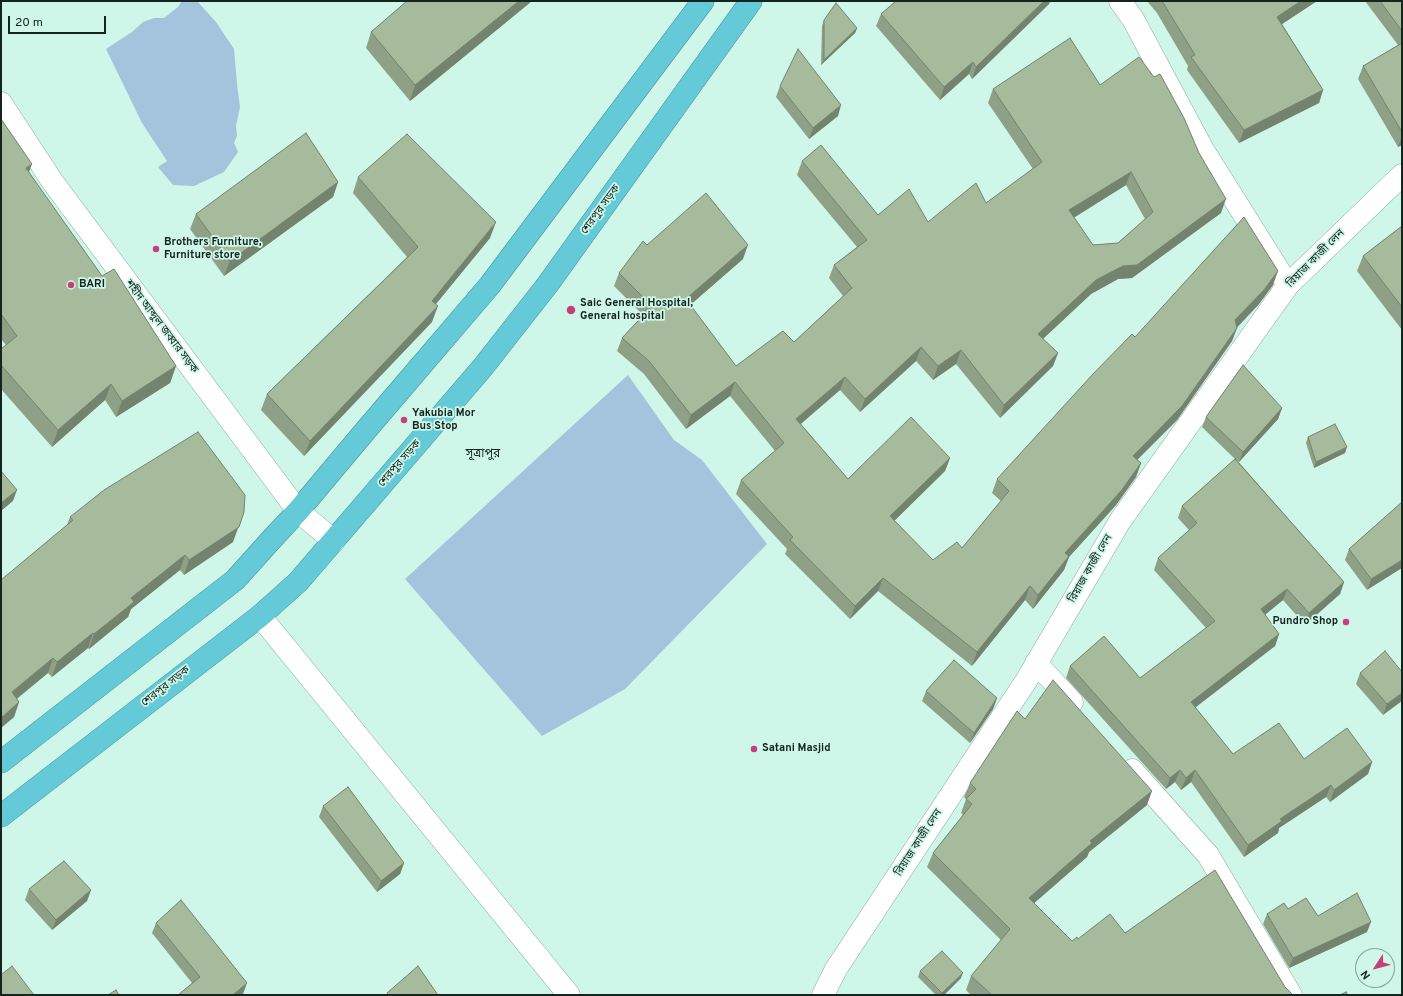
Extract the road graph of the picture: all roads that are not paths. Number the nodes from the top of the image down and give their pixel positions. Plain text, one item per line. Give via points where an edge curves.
1 (703, 1) edge
2 (751, 1) edge
3 (1120, 1) edge
4 (1, 103) edge
5 (1402, 175) edge
6 (1288, 285) junction
7 (298, 511) junction
8 (334, 541) junction
9 (260, 616) junction
10 (1036, 663) junction
11 (1087, 719) edge
12 (1119, 754) edge
13 (1, 762) edge
14 (1, 816) edge
15 (569, 995) edge
16 (823, 995) edge
17 (1291, 995) edge

1 - 7 highway via 490,285
2 - 8 highway, শেরপুর সড়ক via 548,284 483,367
3 - 6 street via 1133,19 1202,148
4 - 7 street, শহীদ আব্দুল জব্বার সড়ক via 52,181
5 - 6 street, রিয়াজ কাজী লেন
6 - 10 street, রিয়াজ কাজী লেন via 1120,521
7 - 8 street, শহীদ আব্দুল জব্বার সড়ক
7 - 13 highway via 235,580
8 - 9 highway, শেরপুর সড়ক via 298,582
9 - 14 highway, শেরপুর সড়ক
9 - 15 street
10 - 11 street
10 - 16 street, রিয়াজ কাজী লেন via 836,969
12 - 17 street via 1208,855

